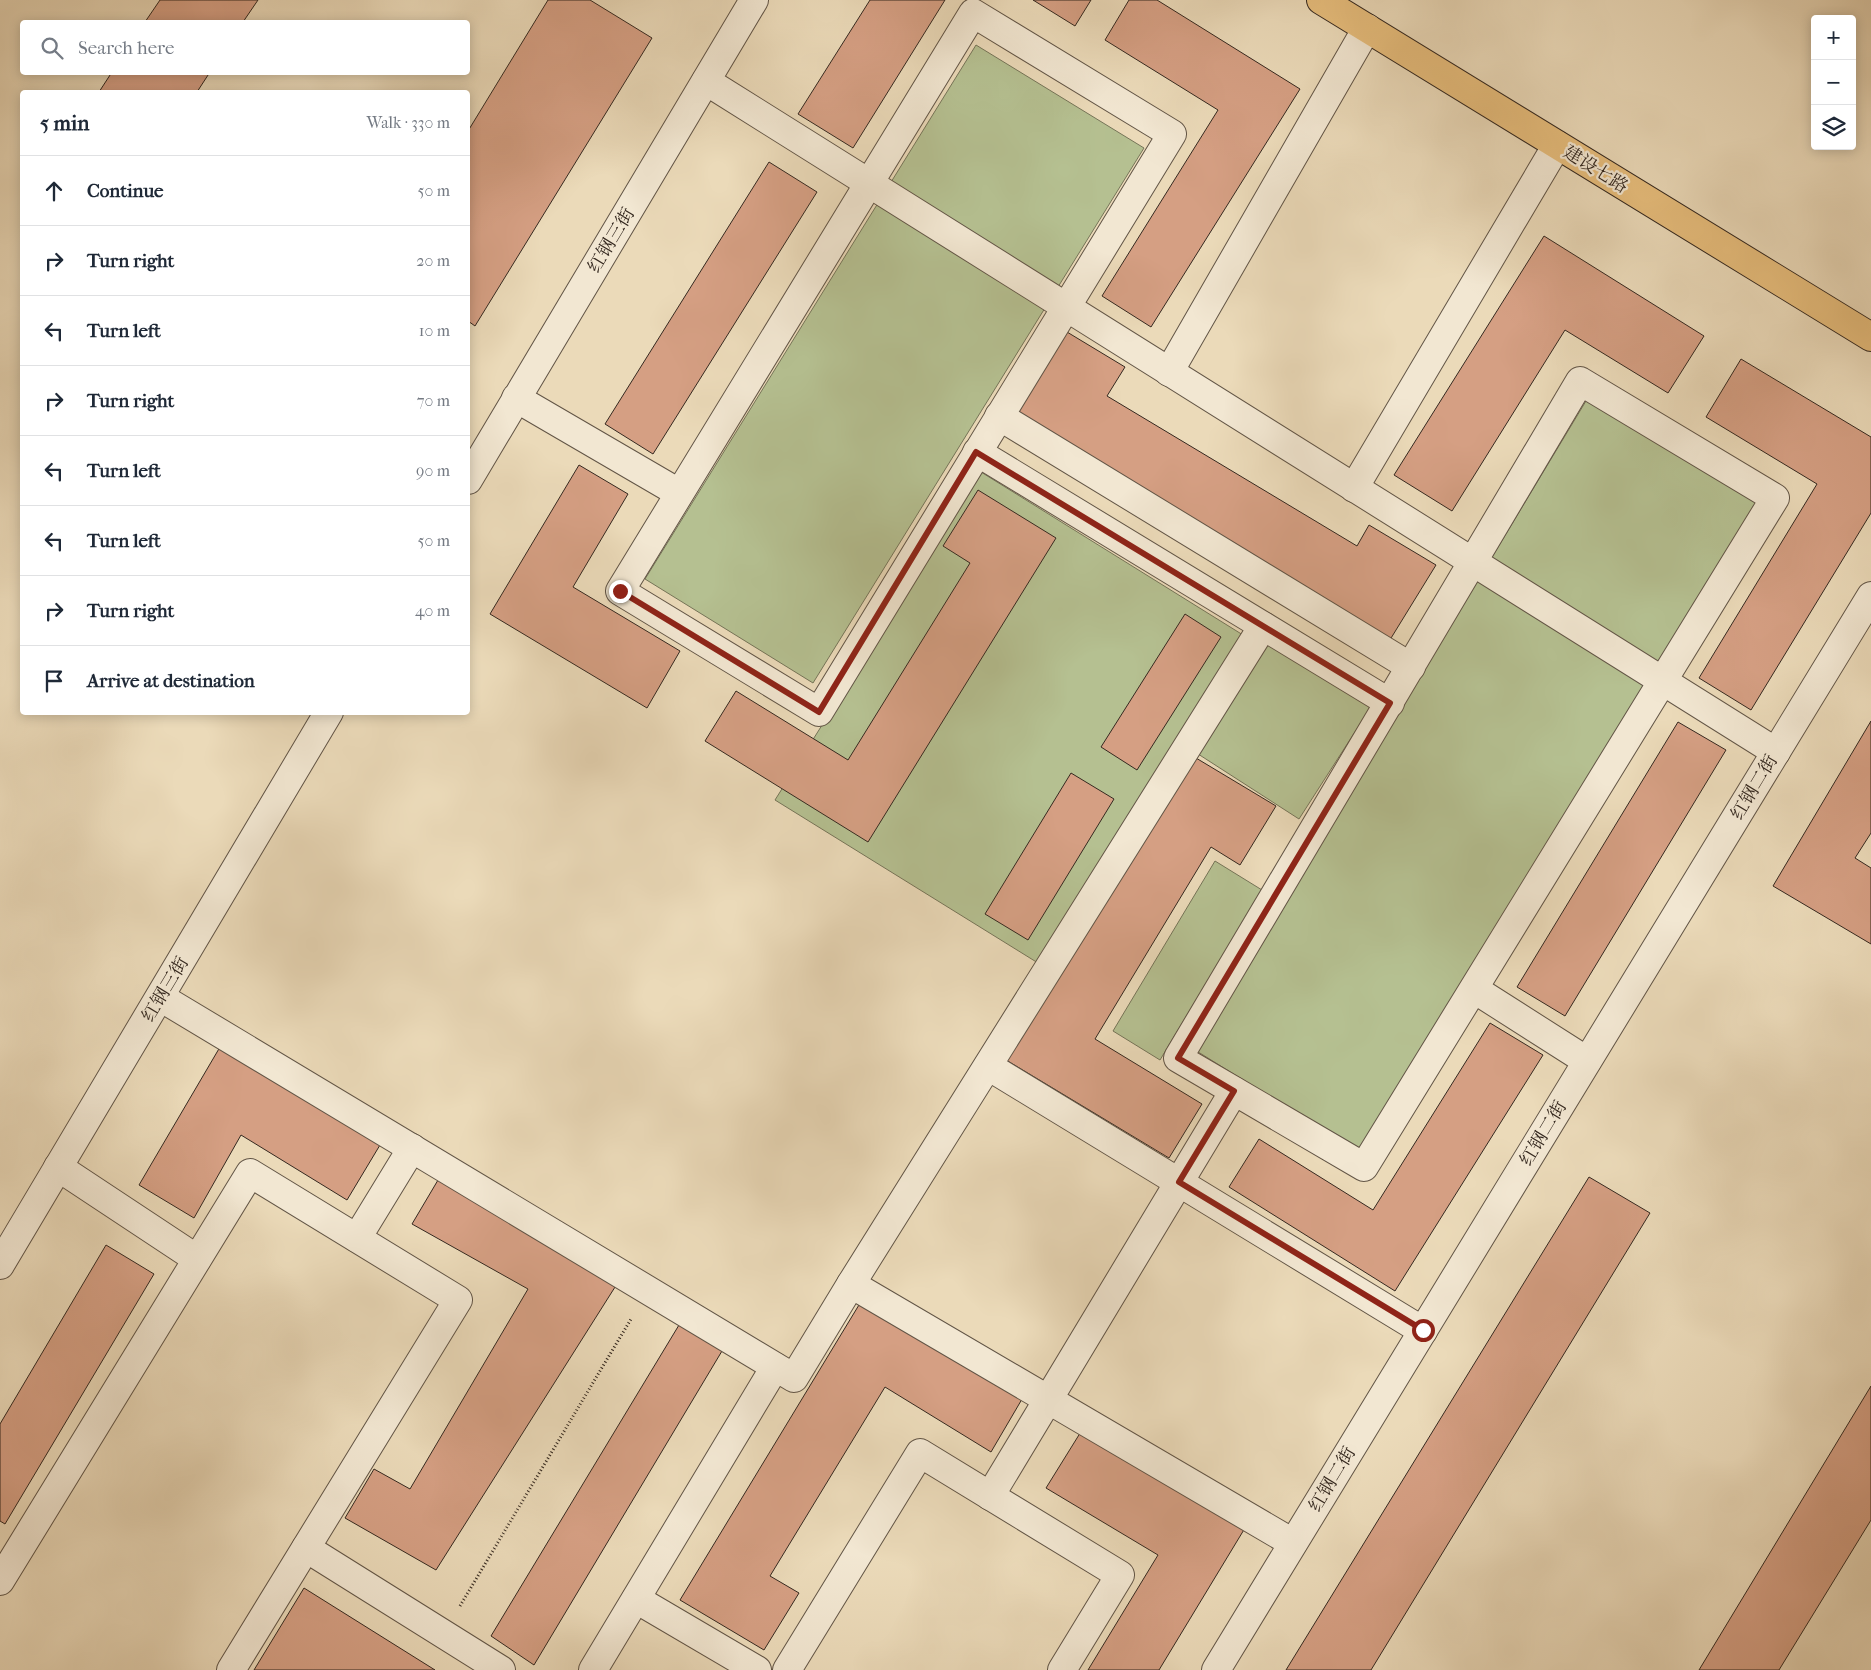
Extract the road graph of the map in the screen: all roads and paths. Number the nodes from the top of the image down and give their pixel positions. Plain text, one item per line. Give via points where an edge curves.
1 (754, 0) edge
2 (1321, 0) edge
3 (1367, 28) junction
4 (706, 81) junction
5 (1557, 145) junction
6 (868, 184) junction
7 (1066, 307) junction
8 (1871, 337) edge
9 (1169, 372) junction
10 (516, 398) junction
11 (999, 416) junction
12 (976, 452) junction
13 (470, 477) edge
14 (1354, 488) junction
15 (679, 493) junction
16 (1473, 562) junction
17 (1871, 596) edge
18 (1263, 626) junction
19 (1411, 667) junction
20 (1663, 681) junction
21 (1390, 703) junction
22 (327, 715) edge
23 (1776, 752) junction
24 (1474, 989) junction
25 (160, 997) junction
26 (1587, 1061) junction
27 (988, 1066) junction
28 (1234, 1091) junction
29 (412, 1148) junction
30 (58, 1167) junction
31 (1179, 1182) junction
32 (357, 1238) junction
33 (198, 1260) junction
34 (0, 1265) edge
35 (851, 1284) junction
36 (648, 1291) junction
37 (1423, 1330) junction
38 (775, 1367) junction
39 (1048, 1400) junction
40 (990, 1496) junction
41 (1293, 1543) junction
42 (306, 1548) junction
43 (8, 1551) edge
44 (0, 1581) edge
45 (636, 1599) junction
46 (443, 1634) junction
47 (231, 1670) edge
48 (501, 1670) edge
49 (593, 1670) edge
50 (757, 1670) edge
51 (786, 1670) edge
52 (1062, 1670) edge
53 (1216, 1670) edge

1 - 4 street, 红钢三街
2 - 3 main road, 建设七路
3 - 5 main road, 建设七路
3 - 9 street
4 - 6 street
4 - 10 street, 红钢三街
5 - 8 main road, 建设七路
5 - 14 street
6 - 7 street
6 - 7 street via 973,13 1172,134
6 - 15 street
7 - 9 street
7 - 11 street
9 - 14 street
10 - 13 street, 红钢三街
10 - 15 street
11 - 12 street
11 - 19 street
12 - 15 street via 819,712 620,591
12 - 18 street
14 - 16 street
16 - 19 street
16 - 20 street
16 - 20 street via 1580,381 1775,498
17 - 23 street, 红钢二街
18 - 21 street
18 - 27 street
19 - 21 street
20 - 23 street
20 - 24 street
21 - 28 street via 1178,1058
22 - 25 street, 红钢三街
23 - 26 street, 红钢二街
24 - 26 street
24 - 28 street via 1364,1167
25 - 29 street
25 - 30 street, 红钢三街
26 - 37 street, 红钢二街
27 - 31 street
27 - 35 street
28 - 31 street
29 - 32 street
29 - 36 street
30 - 33 street
30 - 34 street, 红钢三街
31 - 37 street
31 - 39 street
32 - 33 street via 250,1173
32 - 42 street via 458,1300
33 - 43 street
35 - 38 street via 794,1378
35 - 39 street
36 - 38 street
36 - 46 path
37 - 41 street, 红钢二街
38 - 45 street
39 - 40 street
39 - 41 street
40 - 51 street via 920,1453
40 - 52 street via 1120,1575
41 - 53 street, 红钢二街
42 - 46 street
42 - 47 street
43 - 44 street
45 - 49 street
45 - 50 street
46 - 48 street

